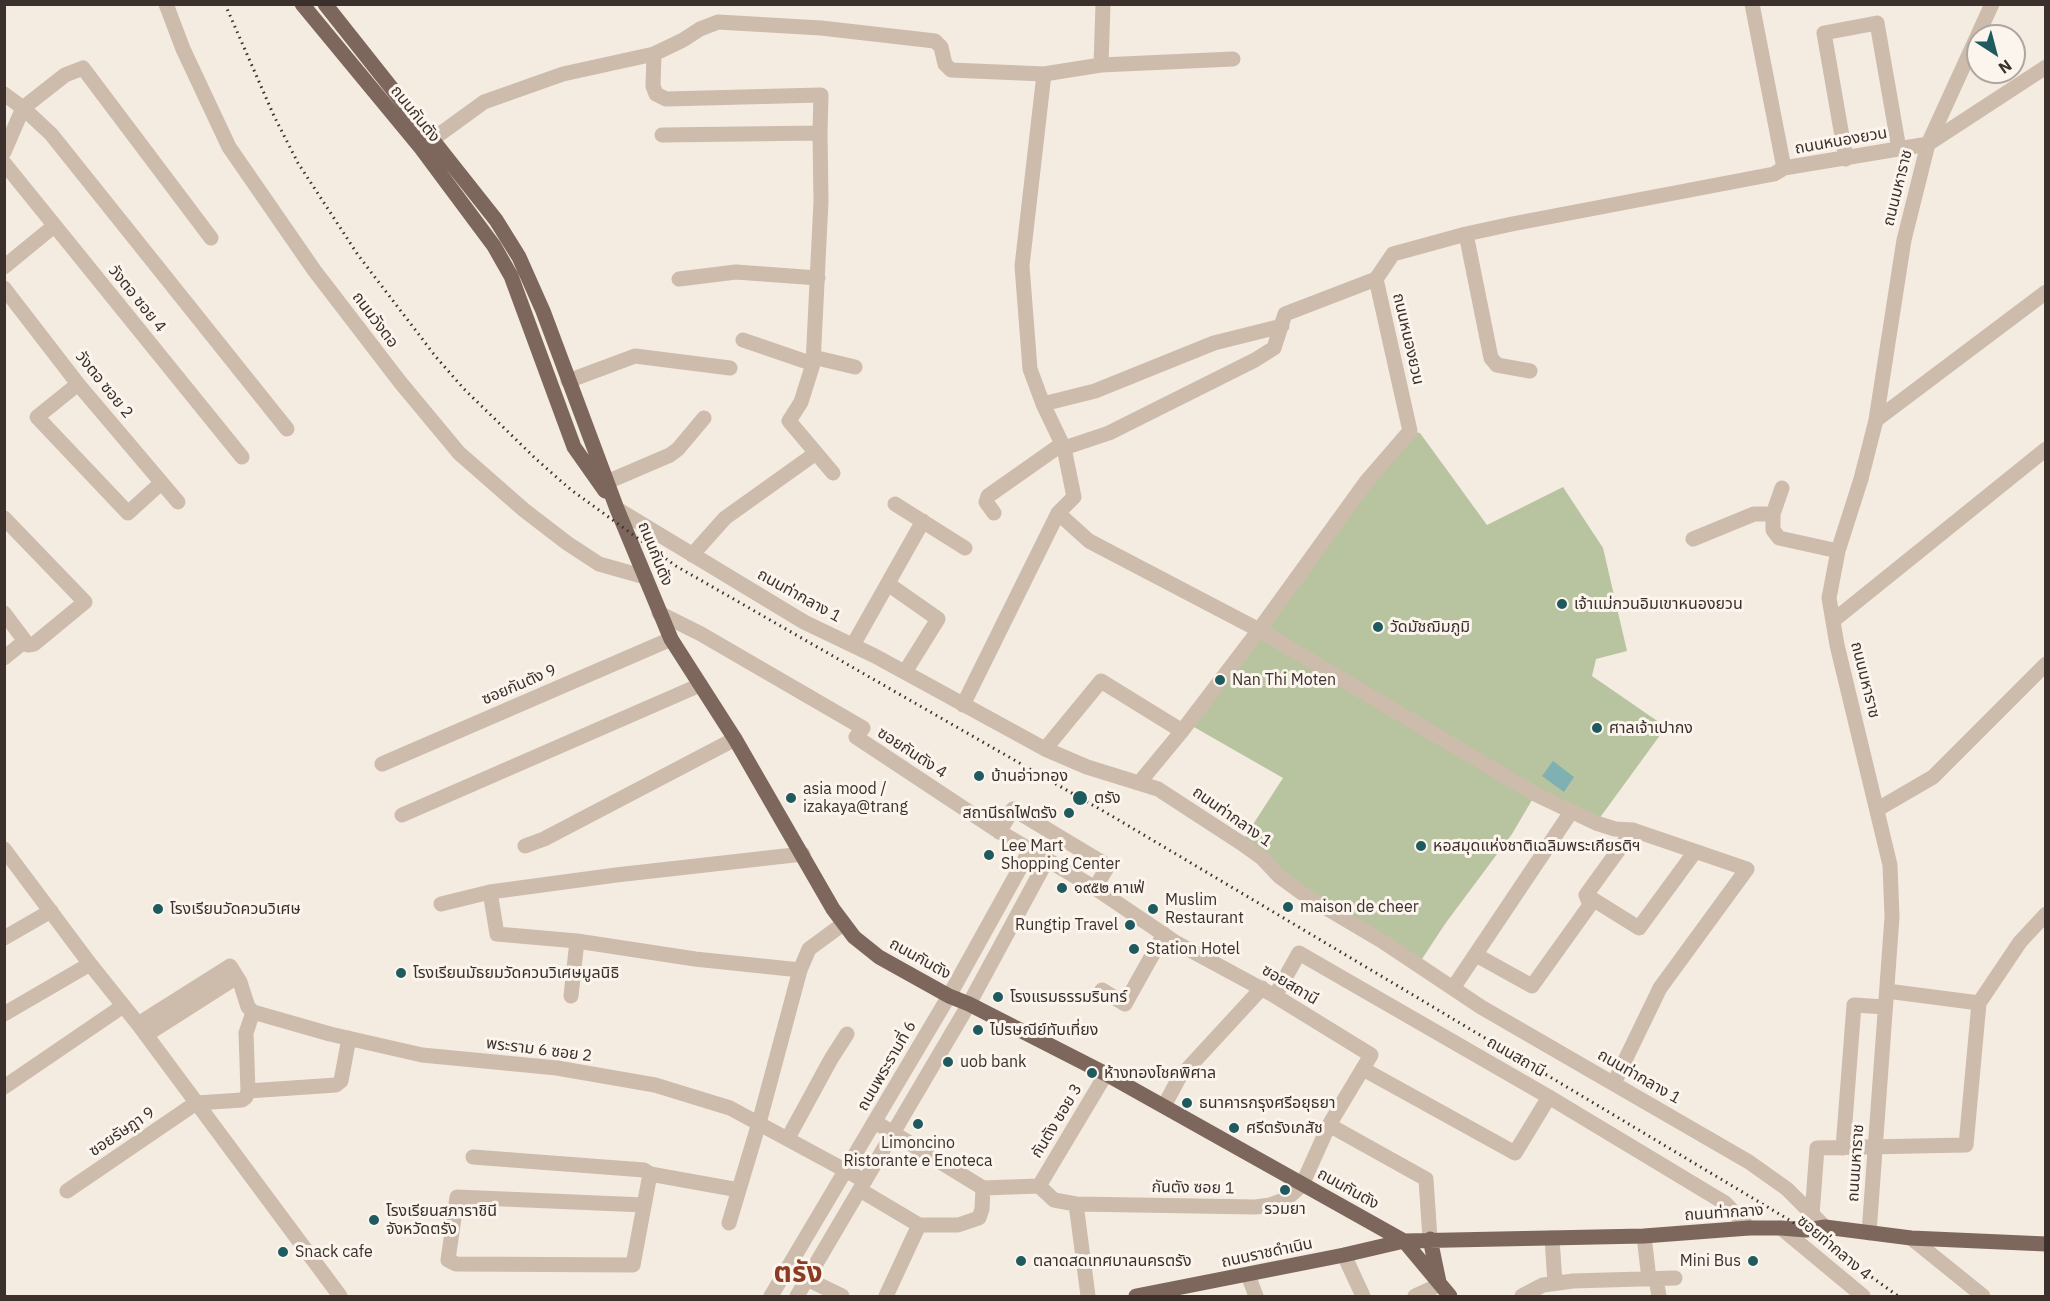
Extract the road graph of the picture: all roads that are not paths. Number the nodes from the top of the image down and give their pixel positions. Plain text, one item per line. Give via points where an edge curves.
1 (166, 4) edge
2 (302, 4) edge
3 (325, 4) edge
4 (1103, 4) edge
5 (1752, 4) edge
6 (1992, 4) edge
7 (654, 54) junction
8 (1233, 59) dead end
9 (1101, 65) junction
10 (2046, 68) edge
11 (1044, 74) junction
12 (4, 93) edge
13 (23, 108) junction
14 (820, 133) junction
15 (662, 135) dead end
16 (426, 143) junction
17 (1928, 144) junction
18 (1899, 149) junction
19 (4, 152) edge
20 (1846, 159) junction
21 (4, 163) edge
22 (1784, 168) junction
23 (54, 226) junction
24 (1466, 234) junction
25 (211, 238) dead end
26 (4, 267) edge
27 (818, 278) junction
28 (679, 279) dead end
29 (1376, 279) junction
30 (4, 288) edge
31 (2046, 292) edge
32 (1282, 326) junction
33 (743, 340) dead end
34 (813, 361) junction
35 (855, 367) dead end
36 (730, 368) dead end
37 (1530, 371) dead end
38 (568, 381) junction
39 (78, 384) junction
40 (1043, 404) junction
41 (705, 418) dead end
42 (1876, 420) junction
43 (287, 429) dead end
44 (1063, 446) junction
45 (2046, 449) edge
46 (816, 453) junction
47 (242, 457) dead end
48 (833, 473) dead end
49 (607, 482) junction
50 (160, 483) junction
51 (1782, 488) dead end
52 (177, 502) dead end
53 (895, 504) dead end
54 (617, 509) junction
55 (994, 513) dead end
56 (1058, 513) junction
57 (1773, 514) junction
58 (4, 518) edge
59 (923, 521) junction
60 (1693, 539) dead end
61 (965, 548) dead end
62 (1838, 551) junction
63 (692, 555) junction
64 (645, 578) junction
65 (888, 584) junction
66 (659, 613) junction
67 (4, 614) edge
68 (1834, 620) junction
69 (1259, 630) junction
70 (671, 639) junction
71 (26, 641) junction
72 (853, 645) junction
73 (4, 658) edge
74 (2046, 664) edge
75 (905, 672) junction
76 (700, 685) junction
77 (963, 705) junction
78 (1182, 731) junction
79 (735, 739) junction
80 (1045, 749) junction
81 (382, 764) dead end
82 (1139, 783) junction
83 (1878, 809) junction
84 (1572, 812) junction
85 (402, 815) dead end
86 (1633, 830) junction
87 (999, 832) junction
88 (525, 846) dead end
89 (4, 849) edge
90 (1030, 850) junction
91 (1694, 853) junction
92 (803, 854) junction
93 (1047, 860) junction
94 (1064, 870) joint
95 (1095, 888) junction
96 (490, 892) junction
97 (1586, 895) junction
98 (441, 904) dead end
99 (51, 911) junction
100 (2046, 914) edge
101 (843, 924) junction
102 (1164, 934) junction
103 (4, 938) edge
104 (577, 941) junction
105 (1476, 955) junction
106 (90, 964) junction
107 (800, 970) junction
108 (1453, 988) junction
109 (1102, 990) dead end
110 (1269, 992) junction
111 (571, 996) dead end
112 (949, 996) junction
113 (1886, 999) junction
114 (1979, 1003) junction
115 (969, 1004) junction
116 (123, 1006) junction
117 (253, 1012) junction
118 (4, 1014) edge
119 (142, 1029) junction
120 (846, 1034) dead end
121 (349, 1038) junction
122 (1363, 1069) junction
123 (1106, 1074) junction
124 (1614, 1083) junction
125 (4, 1087) edge
126 (248, 1091) junction
127 (1549, 1097) junction
128 (196, 1103) junction
129 (1164, 1106) junction
130 (875, 1122) junction
131 (759, 1123) junction
132 (1329, 1125) junction
133 (894, 1133) junction
134 (788, 1138) junction
135 (1876, 1147) junction
136 (1843, 1148) junction
137 (473, 1157) dead end
138 (846, 1170) junction
139 (650, 1174) junction
140 (1302, 1185) junction
141 (862, 1186) junction
142 (1038, 1186) junction
143 (983, 1188) junction
144 (739, 1190) junction
145 (67, 1191) dead end
146 (1076, 1204) junction
147 (644, 1205) junction
148 (1812, 1215) junction
149 (1363, 1218) junction
150 (729, 1223) dead end
151 (920, 1225) junction
152 (1825, 1227) junction
153 (1749, 1228) junction
154 (1781, 1228) junction
155 (1869, 1233) junction
156 (1644, 1236) junction
157 (1552, 1238) junction
158 (1911, 1238) junction
159 (1430, 1239) junction
160 (1404, 1241) junction
161 (2046, 1244) edge
162 (1371, 1249) junction
163 (1344, 1255) junction
164 (1248, 1275) junction
165 (1675, 1278) dead end
166 (807, 1279) junction
167 (1652, 1279) junction
168 (1555, 1283) junction
169 (1439, 1285) junction
170 (340, 1296) edge
171 (771, 1296) edge
172 (797, 1296) edge
173 (842, 1296) edge
174 (886, 1296) edge
175 (1088, 1296) edge
176 (1136, 1296) edge
177 (1256, 1296) edge
178 (1363, 1296) edge
179 (1415, 1296) edge
180 (1450, 1296) edge
181 (1522, 1296) edge
182 (1659, 1296) edge
183 (1863, 1296) edge
184 (1983, 1296) edge

1 - 64 street, ถนนวังตอ via 229,147 314,270 459,453 567,543 599,564
2 - 16 main road, ถนนกันตัง
3 - 16 main road, ถนนกันตัง
4 - 9 street
5 - 22 street
6 - 17 street, ถนนมหาราช
7 - 11 street via 718,22 821,28 935,41 951,70
7 - 14 street via 653,86 656,94 666,99 821,95
7 - 16 street via 562,74 484,102
8 - 9 street
9 - 11 street
10 - 17 street
11 - 40 street via 1022,266 1030,369
12 - 13 street
13 - 19 street
13 - 25 street via 65,75 83,68
13 - 43 street via 51,134
14 - 15 street
14 - 27 street
16 - 38 main road, ถนนกันตัง via 496,220 519,257
16 - 54 main road, ถนนกันตัง via 511,276 574,447
17 - 18 street, ถนนหนองยวน
17 - 42 street, ถนนมหาราช via 1904,240
18 - 20 street, ถนนหนองยวน
18 - 20 street via 1877,23 1824,33
20 - 22 street, ถนนหนองยวน
21 - 23 street, วังตอ ซอย 4
22 - 24 street, ถนนหนองยวน via 1774,174
23 - 26 street
23 - 47 street, วังตอ ซอย 4
24 - 29 street, ถนนหนองยวน via 1392,254
24 - 37 street via 1491,358 1497,365
27 - 28 street via 736,272
27 - 34 street
29 - 32 street via 1285,314
29 - 69 street, ถนนหนองยวน via 1410,431 1366,482
30 - 39 street, วังตอ ซอย 2
31 - 42 street
32 - 40 street via 1214,343 1095,391
32 - 44 street via 1274,348 1255,360 1108,433
33 - 34 street
34 - 35 street
34 - 46 street via 801,402 789,421
36 - 38 street via 635,356
38 - 49 main road, ถนนกันตัง
39 - 50 street, วังตอ ซอย 2
39 - 50 street via 37,417 128,513
40 - 44 street
41 - 49 street via 670,455
42 - 62 street, ถนนมหาราช
44 - 55 street via 988,496 986,502
44 - 56 street via 1074,497
45 - 68 street
46 - 48 street
46 - 63 street via 725,518
49 - 54 main road, ถนนกันตัง
50 - 52 street, วังตอ ซอย 2
51 - 57 street
53 - 59 street
54 - 63 street, ถนนท่ากลาง 1
54 - 64 main road, ถนนกันตัง
56 - 69 street via 1089,541
56 - 77 street
57 - 60 street via 1755,514
57 - 62 street via 1773,530 1779,538
58 - 71 street via 85,602 34,644 28,645
59 - 61 street
59 - 65 street
62 - 68 street, ถนนมหาราช via 1829,598
63 - 72 street, ถนนท่ากลาง 1 via 804,622
64 - 66 main road, ถนนกันตัง
65 - 72 street
65 - 75 street via 938,619
66 - 70 main road, ถนนกันตัง
66 - 87 street, ซอยกันตัง 4 via 862,728 856,737
67 - 71 street
68 - 83 street, ถนนมหาราช
69 - 78 street, ถนนหนองยวน
69 - 84 street via 1535,795
70 - 76 main road, ถนนกันตัง
70 - 81 street, ซอยกันตัง 9
71 - 73 street
72 - 75 street, ถนนท่ากลาง 1
74 - 83 street via 1933,777
75 - 77 street, ถนนท่ากลาง 1
76 - 79 main road, ถนนกันตัง
76 - 85 street
77 - 80 street, ถนนท่ากลาง 1
78 - 80 street via 1101,681
78 - 82 street, ถนนหนองยวน
79 - 88 street
79 - 92 main road, ถนนกันตัง
80 - 82 street, ถนนท่ากลาง 1
82 - 108 street, ถนนท่ากลาง 1 via 1158,789 1234,838 1306,896
83 - 113 street, ถนนมหาราช via 1890,865 1892,917
84 - 86 street via 1615,829
84 - 105 street
86 - 91 street
86 - 97 street
87 - 90 street, ซอยกันตัง 4
87 - 95 street via 1013,809 1108,866
89 - 99 street
90 - 93 street, ซอยกันตัง 4
90 - 112 street, ถนนพระรามที่ 6
91 - 97 street via 1639,928
91 - 124 street via 1746,869 1660,988
92 - 96 street
92 - 101 main road, ถนนกันตัง
93 - 94 street, ซอยกันตัง 4
93 - 115 street
94 - 95 street, ซอยสถานี
95 - 102 street, ซอยสถานี
96 - 98 street
96 - 104 street via 497,934
97 - 105 street via 1590,905 1532,986
99 - 103 street
99 - 106 street
100 - 114 street via 2020,942
101 - 107 street via 808,949
101 - 112 main road, ถนนกันตัง via 879,957
102 - 109 street via 1125,1004
102 - 110 street, ซอยสถานี
104 - 107 street
104 - 111 street
105 - 108 street
106 - 116 street
106 - 118 street
107 - 131 street
108 - 124 street, ถนนท่ากลาง 1
110 - 122 street, ซอยสถานี via 1371,1055
110 - 127 street, ถนนสถานี via 1299,953
110 - 129 street via 1179,1078
112 - 115 main road, ถนนกันตัง
112 - 130 street, ถนนพระรามที่ 6
113 - 114 street
113 - 135 street, ถนนมหาราช
113 - 136 street via 1854,1005
114 - 135 street via 1966,1145
115 - 123 main road, ถนนกันตัง
115 - 133 street
116 - 119 street
116 - 125 street
117 - 119 street via 230,966
117 - 121 street, พระราม 6 ซอย 2
117 - 126 street via 246,1033
119 - 128 street
120 - 134 street
121 - 126 street via 341,1081 336,1085
121 - 131 street, พระราม 6 ซอย 2 via 422,1055 557,1068 655,1085 730,1108
122 - 127 street via 1515,1153
122 - 132 street
123 - 129 main road, ถนนกันตัง
123 - 142 street, กันตัง ซอย 3
124 - 148 street, ถนนท่ากลาง 1 via 1749,1162 1787,1189
126 - 128 street via 242,1100
127 - 153 street, ถนนสถานี via 1725,1203
128 - 145 street, ซอยรัษฎา 9
128 - 170 street
129 - 140 main road, ถนนกันตัง
130 - 133 street
130 - 138 street, ถนนพระรามที่ 6
131 - 134 street, พระราม 6 ซอย 2
131 - 144 street
132 - 140 street
132 - 159 street via 1426,1179
133 - 141 street
133 - 143 street
134 - 138 street, พระราม 6 ซอย 2
135 - 136 street
135 - 155 street, ถนนมหาราช
136 - 148 street via 1817,1148
137 - 139 street via 644,1170
138 - 141 street, พระราม 6 ซอย 2
138 - 171 street, ถนนพระรามที่ 6
139 - 144 street
139 - 147 street
140 - 146 street, กันตัง ซอย 1 via 1286,1199 1256,1207
140 - 149 main road, ถนนกันตัง
141 - 151 street, พระราม 6 ซอย 2
141 - 166 street
142 - 143 street
142 - 146 street, กันตัง ซอย 1 via 1054,1200
143 - 151 street via 979,1218 958,1225
144 - 150 street
146 - 175 street
147 - 147 street via 633,1265 456,1264 448,1260 457,1197
148 - 152 street, ถนนท่ากลาง 1
149 - 160 main road, ถนนกันตัง
149 - 162 main road
151 - 174 street
152 - 154 main road, ถนนท่ากลาง
152 - 155 main road, ถนนท่ากลาง
153 - 154 main road, ถนนท่ากลาง
153 - 156 main road, ถนนท่ากลาง
154 - 183 street, ซอยท่ากลาง 4
155 - 158 main road, ถนนท่ากลาง
156 - 157 main road, ถนนท่ากลาง
156 - 167 street
157 - 159 main road, ถนนท่ากลาง
157 - 168 street
158 - 161 main road, ถนนท่ากลาง
158 - 184 street
159 - 160 main road, ถนนท่ากลาง
159 - 169 main road
160 - 162 main road, ถนนราชดำเนิน
160 - 169 main road
162 - 163 main road, ถนนราชดำเนิน
163 - 164 main road, ถนนราชดำเนิน
163 - 178 street
164 - 176 main road, ถนนราชดำเนิน
164 - 177 street
165 - 167 street
166 - 172 street
166 - 173 street
167 - 168 street
167 - 182 street
168 - 181 street
169 - 179 street
169 - 180 main road

